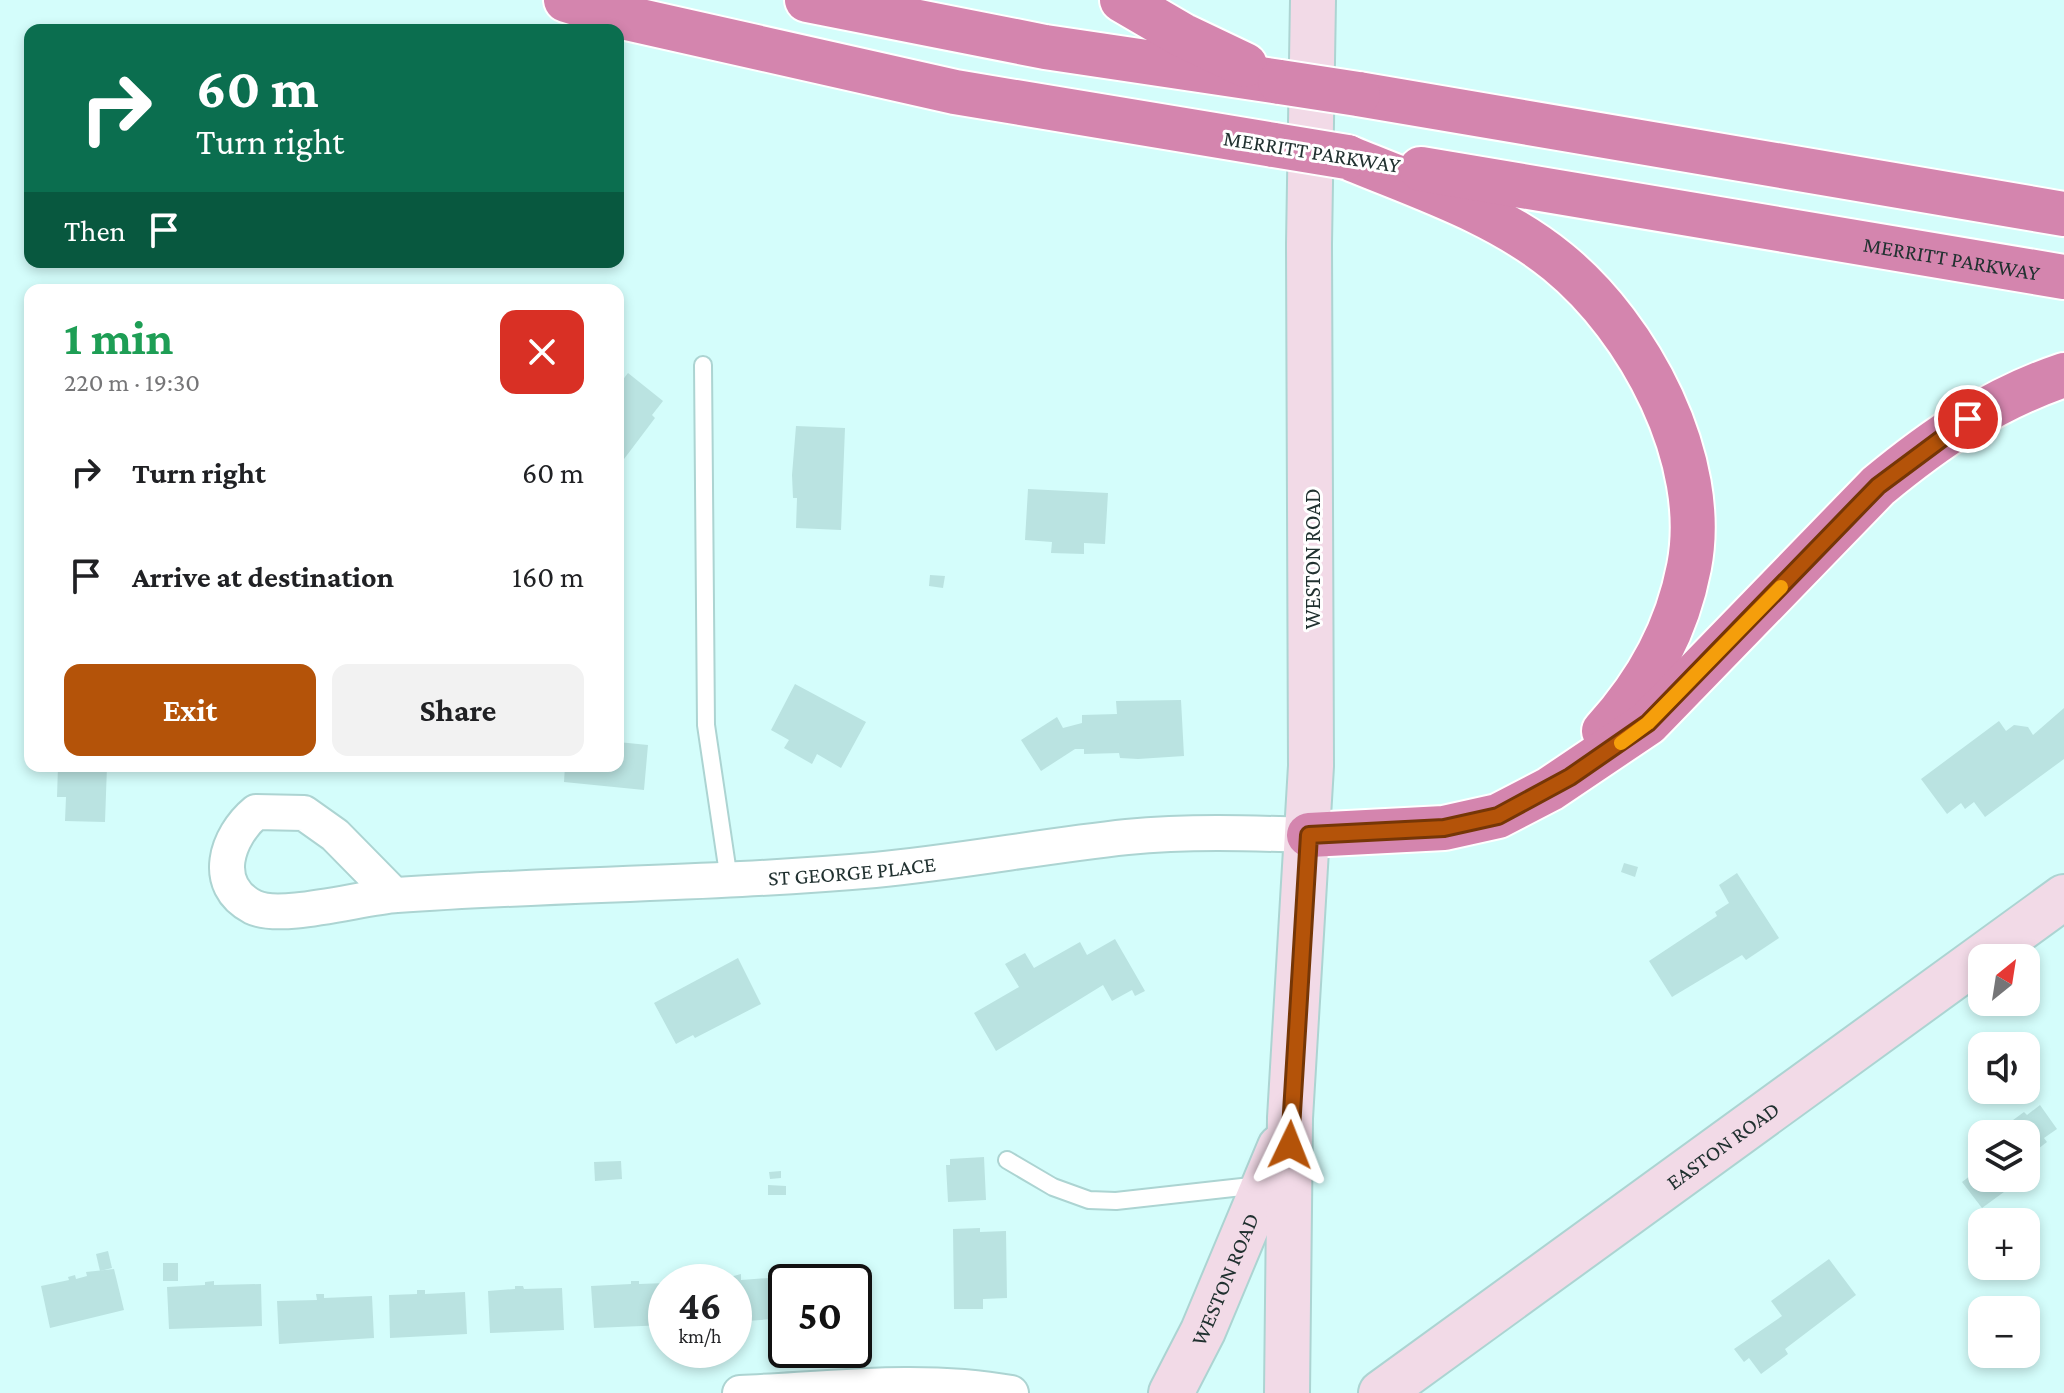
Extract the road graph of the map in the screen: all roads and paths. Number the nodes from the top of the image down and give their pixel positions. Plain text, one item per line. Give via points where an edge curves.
1 (566, 0) edge
2 (807, 0) edge
3 (1122, 0) edge
4 (1313, 0) edge
5 (1280, 82) junction
6 (1347, 157) junction
7 (2064, 214) edge
8 (2064, 277) edge
9 (703, 365) dead end
10 (2064, 375) edge
11 (1550, 789) junction
12 (1309, 835) junction
13 (729, 880) junction
14 (394, 895) junction
15 (2064, 897) edge
16 (1290, 1118) junction
17 (1007, 1160) dead end
18 (1266, 1184) junction
19 (740, 1393) edge
20 (1011, 1393) edge
21 (1171, 1393) edge
22 (1287, 1393) edge
23 (1381, 1393) edge

1 - 6 highway, MERRITT PARKWAY, bridge via 955,92
2 - 5 highway via 1045,47
3 - 5 highway
4 - 12 main road, WESTON ROAD
5 - 7 highway, bridge
6 - 8 highway, MERRITT PARKWAY
6 - 11 highway via 1479,212 1524,238 1585,286 1644,364 1683,458 1691,502 1690,565 1673,623 1640,689
9 - 13 lane via 706,725
10 - 11 highway via 1988,407 1917,454 1878,486 1648,723
11 - 12 highway via 1498,816 1444,828
12 - 13 street, ST GEORGE PLACE via 1132,837 878,870
12 - 16 main road, WESTON ROAD
13 - 14 street, ST GEORGE PLACE
14 - 14 street, ST GEORGE PLACE via 286,911 254,907 235,890 228,847 238,826 256,812 304,813 335,835
15 - 23 main road, EASTON ROAD
16 - 18 main road, WESTON ROAD
16 - 22 main road, WESTON ROAD
17 - 18 lane via 1053,1187 1089,1200
18 - 21 main road, WESTON ROAD
19 - 20 street via 900,1385

